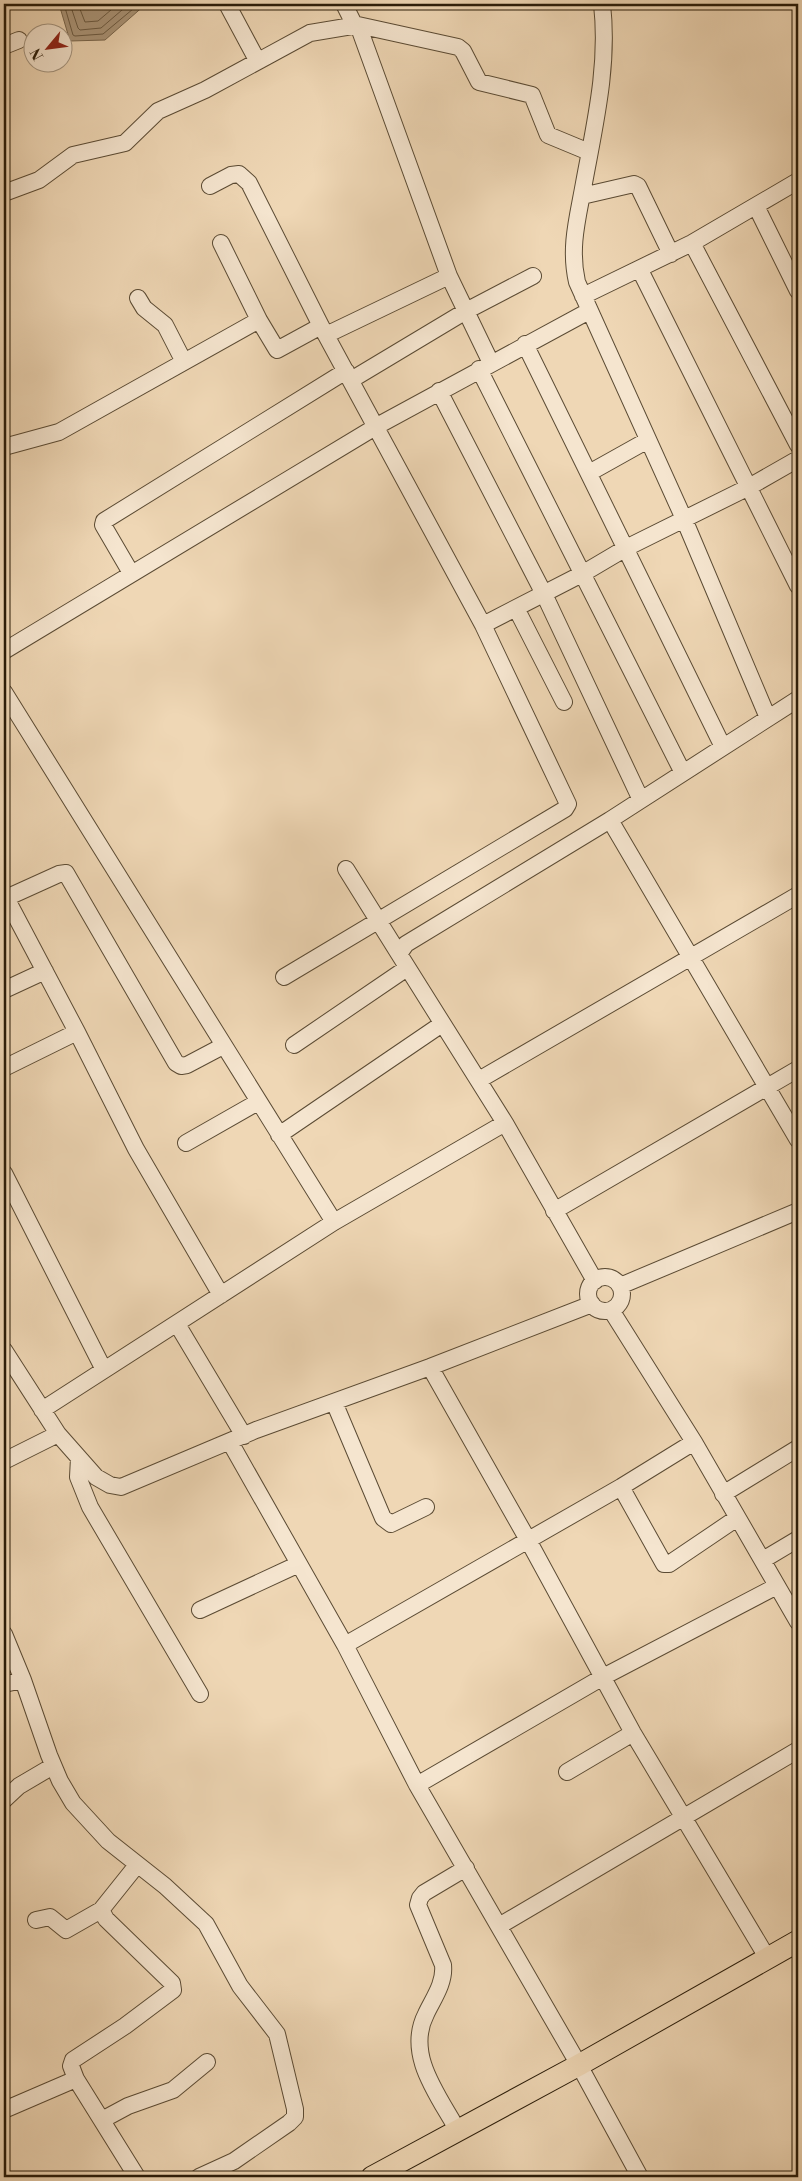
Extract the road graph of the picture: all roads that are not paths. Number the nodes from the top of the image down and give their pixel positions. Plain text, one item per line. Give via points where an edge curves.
1 (227, 4) edge
2 (344, 4) edge
3 (602, 4) edge
4 (356, 24) junction
5 (20, 40) dead end
6 (4, 46) edge
7 (257, 60) junction
8 (589, 152) junction
9 (798, 181) edge
10 (210, 186) dead end
11 (4, 193) edge
12 (582, 196) junction
13 (756, 206) junction
14 (692, 243) junction
15 (222, 244) dead end
16 (671, 254) junction
17 (640, 270) junction
18 (449, 276) junction
19 (533, 276) dead end
20 (798, 291) edge
21 (138, 298) dead end
22 (586, 303) junction
23 (466, 311) junction
24 (259, 320) junction
25 (323, 330) junction
26 (525, 344) junction
27 (184, 362) junction
28 (485, 366) junction
29 (348, 375) junction
30 (439, 391) junction
31 (377, 426) junction
32 (648, 440) junction
33 (798, 445) edge
34 (4, 447) edge
35 (798, 460) edge
36 (588, 473) junction
37 (749, 487) junction
38 (684, 519) junction
39 (626, 548) junction
40 (131, 573) junction
41 (582, 574) junction
42 (798, 586) edge
43 (544, 594) junction
44 (516, 608) junction
45 (483, 625) junction
46 (4, 651) edge
47 (4, 692) edge
48 (798, 699) edge
49 (564, 702) dead end
50 (768, 718) junction
51 (723, 747) junction
52 (682, 773) junction
53 (641, 800) junction
54 (610, 820) junction
55 (346, 869) dead end
56 (798, 895) edge
57 (5, 896) edge
58 (377, 920) junction
59 (691, 956) junction
60 (403, 961) junction
61 (45, 971) junction
62 (284, 977) dead end
63 (4, 990) edge
64 (442, 1024) junction
65 (77, 1032) junction
66 (294, 1045) dead end
67 (223, 1046) junction
68 (4, 1068) edge
69 (798, 1070) edge
70 (479, 1080) junction
71 (768, 1087) junction
72 (258, 1102) junction
73 (505, 1123) junction
74 (279, 1135) junction
75 (798, 1140) edge
76 (186, 1143) dead end
77 (4, 1173) edge
78 (554, 1211) junction
79 (798, 1211) edge
80 (334, 1222) junction
81 (594, 1280) junction
82 (620, 1286) junction
83 (221, 1295) junction
84 (592, 1304) junction
85 (611, 1310) junction
86 (177, 1324) junction
87 (4, 1350) edge
88 (430, 1367) junction
89 (104, 1370) junction
90 (334, 1402) junction
91 (42, 1410) junction
92 (58, 1434) junction
93 (237, 1439) junction
94 (694, 1442) junction
95 (798, 1448) edge
96 (79, 1458) junction
97 (4, 1461) edge
98 (621, 1487) junction
99 (723, 1494) junction
100 (426, 1507) dead end
101 (738, 1518) junction
102 (798, 1539) edge
103 (528, 1540) junction
104 (763, 1560) junction
105 (300, 1564) junction
106 (777, 1586) junction
107 (200, 1610) dead end
108 (798, 1622) edge
109 (4, 1634) edge
110 (345, 1645) junction
111 (602, 1677) junction
112 (23, 1680) junction
113 (4, 1684) edge
114 (200, 1694) dead end
115 (633, 1733) junction
116 (798, 1750) edge
117 (53, 1766) junction
118 (567, 1772) dead end
119 (417, 1785) junction
120 (5, 1797) edge
121 (683, 1817) junction
122 (137, 1865) junction
123 (466, 1868) junction
124 (101, 1910) junction
125 (36, 1920) dead end
126 (499, 1926) junction
127 (798, 1941) edge
128 (768, 1959) junction
129 (207, 2062) dead end
130 (579, 2065) junction
131 (76, 2079) junction
132 (4, 2110) edge
133 (102, 2120) junction
134 (458, 2131) junction
135 (382, 2175) edge
136 (137, 2177) edge
137 (199, 2177) edge
138 (640, 2177) edge

1 - 7 street
2 - 4 street
3 - 8 street via 604,58
4 - 7 street via 303,36
4 - 8 street via 458,47 478,82 532,95 548,136
4 - 18 street
5 - 6 street
7 - 11 street via 205,90 153,114 125,143 73,156 39,180
8 - 12 street
9 - 13 street
10 - 25 street via 239,174 249,183
12 - 16 street via 634,184 638,186
12 - 22 street via 572,254 577,282
13 - 14 street
13 - 20 street
14 - 16 street
14 - 33 street
15 - 24 street
16 - 17 street
17 - 22 street
17 - 37 street
18 - 23 street
18 - 25 street
19 - 23 street
21 - 27 street via 144,308 165,325
22 - 26 street
22 - 32 street
23 - 28 street
23 - 29 street
24 - 25 street via 278,350
24 - 27 street
25 - 29 street
26 - 28 street
26 - 36 street
27 - 34 street via 59,432
28 - 30 street
28 - 41 street
29 - 31 street
29 - 40 street via 104,521 103,525
30 - 31 street
30 - 43 street
31 - 40 street
31 - 45 street
32 - 36 street
32 - 38 street
35 - 37 street
36 - 39 street
37 - 38 street
37 - 42 street
38 - 39 street
38 - 50 street
39 - 41 street
39 - 51 street
40 - 46 street
41 - 43 street
41 - 52 street
43 - 44 street
43 - 53 street
44 - 45 street
44 - 49 street
45 - 58 street via 567,800 567,808
47 - 67 street
48 - 50 street
50 - 51 street
51 - 52 street
52 - 53 street
53 - 54 street
54 - 59 street
54 - 60 street via 406,944
55 - 58 street
56 - 59 street
57 - 61 street
57 - 67 street via 66,873 176,1063 187,1065
58 - 60 street
58 - 62 street
59 - 70 street
59 - 71 street
60 - 64 street
60 - 66 street
61 - 63 street
61 - 65 street
64 - 70 street
64 - 74 street
65 - 68 street
65 - 83 street via 136,1149
67 - 72 street
69 - 71 street
70 - 73 street
71 - 75 street
71 - 78 street
72 - 74 street
72 - 76 street
73 - 78 street
73 - 80 street
74 - 80 street
77 - 89 street
78 - 81 street
79 - 82 street
80 - 83 street
81 - 82 street via 606,1277
81 - 84 street via 588,1294
82 - 85 street via 622,1297
83 - 86 street
84 - 85 street via 600,1310
84 - 88 street
85 - 94 street
86 - 89 street
86 - 93 street
87 - 91 street
88 - 90 street
88 - 103 street
89 - 91 street
90 - 93 street
90 - 100 street via 383,1518 391,1524
91 - 92 street
92 - 96 street
92 - 97 street
93 - 96 street via 121,1487 96,1477
93 - 105 street
94 - 98 street
94 - 99 street
95 - 99 street
96 - 114 street via 78,1477 90,1507
98 - 101 street via 664,1564 669,1564
98 - 103 street
99 - 101 street
101 - 104 street
102 - 104 street
103 - 110 street
103 - 111 street
104 - 106 street
105 - 107 street
105 - 110 street
106 - 108 street
106 - 111 street
109 - 112 street
110 - 119 street
111 - 115 street
111 - 119 street
112 - 113 street
112 - 117 street
115 - 118 street
115 - 121 street
116 - 121 street
117 - 120 street
117 - 122 street via 73,1803 88,1821
119 - 123 street
121 - 126 street
121 - 128 street
122 - 124 street
122 - 137 street via 193,1911 212,1933 240,1986 277,2034 295,2109 295,2117 289,2123 234,2161
123 - 126 street
123 - 134 street via 424,1893 418,1905 444,1972 418,2034 418,2050
124 - 125 street via 66,1930 50,1916
124 - 131 street via 174,1988 148,2010 73,2060 70,2066
126 - 130 street
127 - 128 main road
128 - 130 main road
129 - 133 street via 174,2090 128,2106
130 - 134 main road
130 - 138 street
131 - 132 street
131 - 133 street
133 - 136 street
134 - 135 main road

